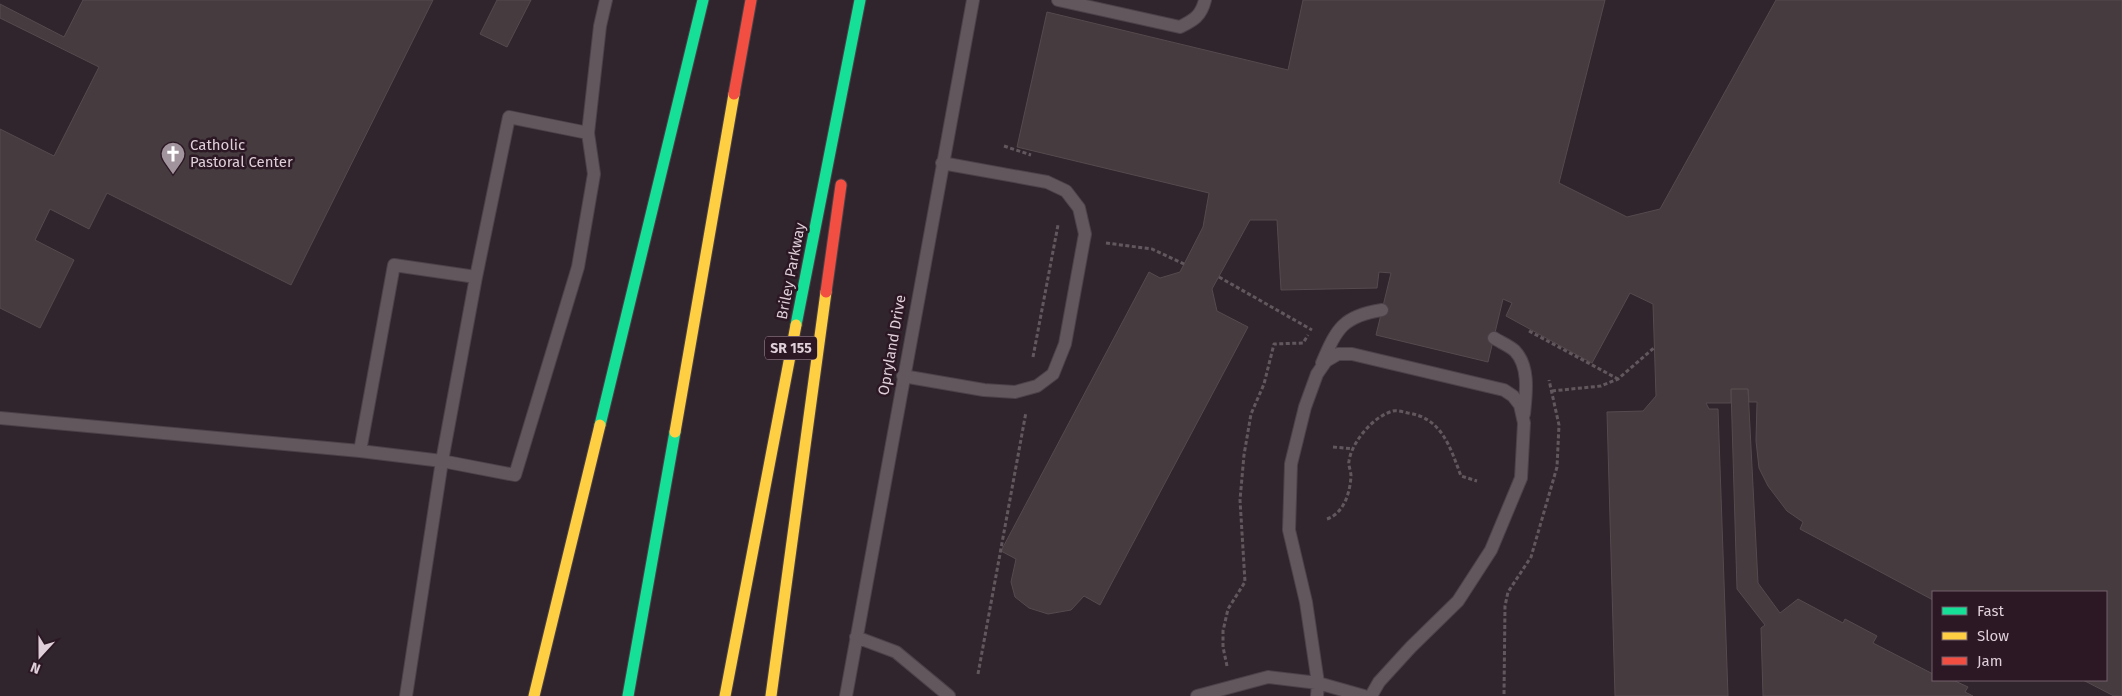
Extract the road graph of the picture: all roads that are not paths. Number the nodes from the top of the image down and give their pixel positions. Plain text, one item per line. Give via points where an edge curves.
1 (606, 0) edge
2 (703, 0) edge
3 (751, 0) edge
4 (860, 0) edge
5 (866, 0) edge
6 (973, 0) edge
7 (1058, 0) edge
8 (1205, 0) edge
9 (854, 88) dead end
10 (588, 133) junction
11 (942, 163) junction
12 (842, 176) dead end
13 (476, 277) junction
14 (1382, 310) dead end
15 (1494, 338) dead end
16 (1317, 374) junction
17 (903, 376) junction
18 (0, 418) edge
19 (1524, 423) junction
20 (360, 451) junction
21 (442, 461) junction
22 (856, 637) junction
23 (1318, 690) edge
24 (406, 696) edge
25 (534, 696) edge
26 (628, 696) edge
27 (725, 696) edge
28 (771, 696) edge
29 (846, 696) edge
30 (949, 696) edge
31 (1197, 696) edge
32 (1364, 696) edge
33 (1371, 696) edge

1 - 10 lane
2 - 25 highway
3 - 26 highway
4 - 27 highway, Briley Parkway / SR 155
5 - 9 highway
6 - 11 lane, Opryland Drive
7 - 8 lane via 1180,27 1196,19
10 - 13 lane via 509,118
10 - 21 lane via 594,174 578,267 515,475
11 - 17 lane, Opryland Drive
11 - 17 lane via 1048,182 1066,191 1079,208 1085,234 1065,344 1053,374 1037,386 1015,392
12 - 28 highway
13 - 20 lane via 394,265
13 - 21 lane
14 - 16 lane via 1360,313 1345,323 1332,340
15 - 19 lane via 1515,350 1522,363 1526,380
16 - 19 lane via 1326,361 1338,354 1352,354 1504,390 1520,405
16 - 23 lane via 1291,464 1289,530 1306,602
17 - 22 lane, Opryland Drive
18 - 20 lane
19 - 33 lane via 1521,478 1491,550 1458,601 1411,647 1379,682
20 - 21 lane
21 - 24 lane
22 - 29 lane, Opryland Drive
22 - 30 lane via 896,652
23 - 31 lane via 1268,677
23 - 32 lane

